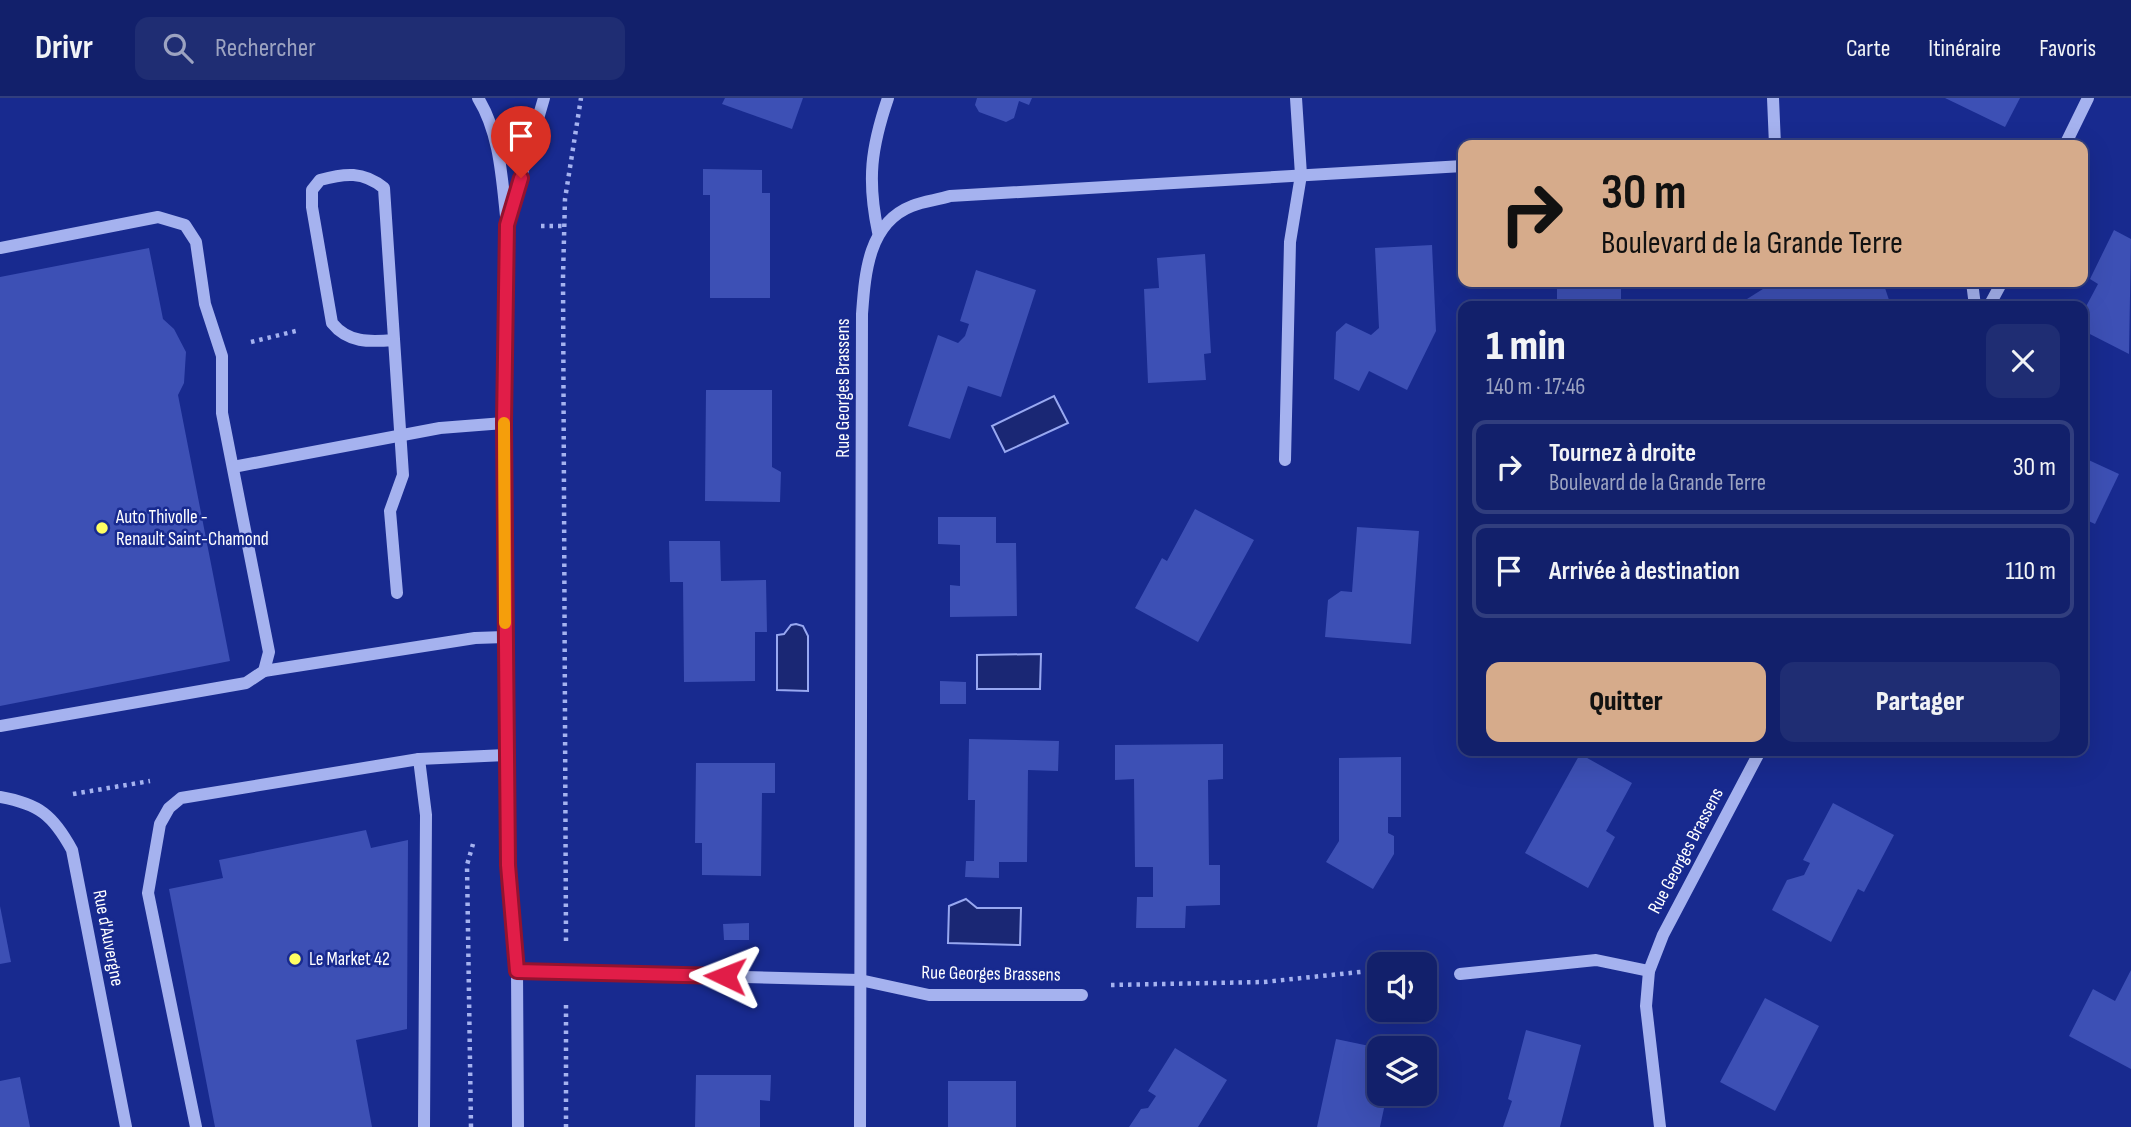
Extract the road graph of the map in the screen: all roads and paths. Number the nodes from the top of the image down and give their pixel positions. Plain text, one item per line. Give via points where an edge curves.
1 (478, 98) edge
2 (544, 98) edge
3 (581, 98) edge
4 (888, 98) edge
5 (1296, 98) edge
6 (1773, 98) edge
7 (2088, 98) edge
8 (1775, 140) edge
9 (2067, 140) edge
10 (1458, 166) edge
11 (1301, 175) junction
12 (507, 225) junction
13 (878, 232) junction
14 (0, 248) edge
15 (332, 323) junction
16 (258, 340) dead end
17 (394, 340) junction
18 (504, 423) junction
19 (401, 435) junction
20 (1285, 460) dead end
21 (233, 467) junction
22 (397, 593) dead end
23 (505, 637) junction
24 (264, 671) junction
25 (0, 726) edge
26 (506, 755) junction
27 (1757, 756) edge
28 (419, 759) junction
29 (0, 797) edge
30 (181, 799) junction
31 (27, 802) junction
32 (473, 841) dead end
33 (517, 971) junction
34 (566, 971) junction
35 (1367, 971) edge
36 (1649, 971) junction
37 (1460, 974) dead end
38 (860, 980) junction
39 (1082, 995) joint
40 (126, 1127) edge
41 (196, 1127) edge
42 (424, 1127) edge
43 (471, 1127) edge
44 (518, 1127) edge
45 (566, 1127) edge
46 (860, 1127) edge
47 (1660, 1127) edge

1 - 12 street via 500,162
2 - 12 street
3 - 34 path via 565,199 562,277
4 - 13 street via 872,158 870,195
5 - 11 street
6 - 8 street
7 - 9 street
10 - 11 street
11 - 13 street via 950,197 910,206
11 - 20 street via 1290,242
12 - 18 street
13 - 38 street, Rue Georges Brassens via 865,272 862,314
14 - 21 street via 158,217 185,225 195,242 205,304 222,356 222,413
15 - 16 path
15 - 17 street via 341,333 360,341
15 - 17 street via 313,190 320,180 358,173 384,188
17 - 19 street
18 - 19 street
18 - 23 street
19 - 21 street
19 - 22 street via 403,475 390,512
21 - 24 street via 269,652
23 - 24 street
23 - 26 street
24 - 25 street via 246,683
26 - 28 street
26 - 33 street via 508,865
27 - 36 street, Rue Georges Brassens via 1663,935
28 - 30 street
28 - 42 street via 426,815
29 - 31 street, Rue d'Auvergne
30 - 31 path via 148,780
30 - 41 street via 160,824 148,893
31 - 40 street, Rue d'Auvergne via 56,822 72,849
32 - 43 path via 467,865
33 - 34 street, Rue Georges Brassens
33 - 44 street
34 - 38 street, Rue Georges Brassens
34 - 45 path
35 - 39 path via 1264,982 1119,983
36 - 37 street via 1596,960
36 - 47 street, Rue Georges Brassens via 1646,1006
38 - 39 street, Rue Georges Brassens via 929,995
38 - 46 street, Rue Georges Brassens

